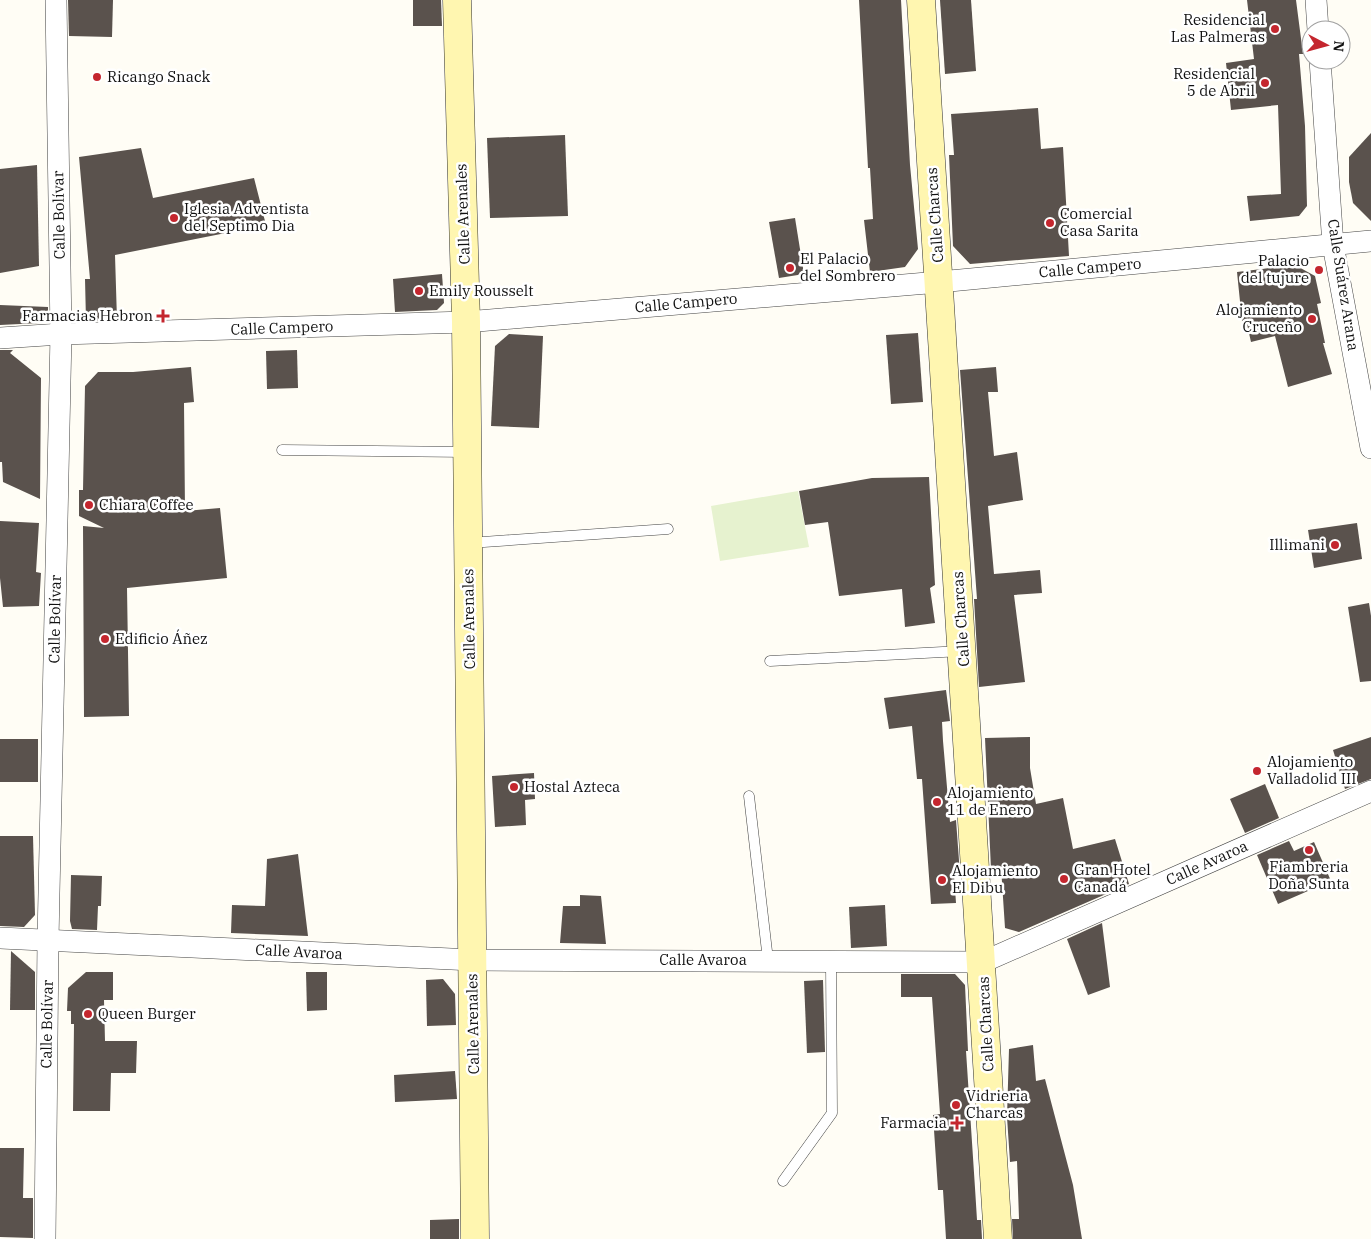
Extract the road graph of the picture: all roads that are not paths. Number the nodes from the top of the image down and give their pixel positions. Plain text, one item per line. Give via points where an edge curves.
1 (56, 0) edge
2 (457, 0) edge
3 (921, 0) edge
4 (1316, 0) edge
5 (1317, 20) edge
6 (1321, 70) edge
7 (1371, 241) edge
8 (1333, 245) junction
9 (939, 282) junction
10 (466, 322) junction
11 (61, 334) junction
12 (0, 338) edge
13 (1371, 448) edge
14 (282, 450) dead end
15 (468, 452) junction
16 (668, 529) dead end
17 (468, 543) junction
18 (963, 650) junction
19 (770, 661) dead end
20 (1371, 791) edge
21 (749, 796) dead end
22 (0, 938) edge
23 (48, 940) junction
24 (473, 960) junction
25 (768, 960) junction
26 (831, 961) junction
27 (983, 962) junction
28 (783, 1181) dead end
29 (45, 1239) edge
30 (475, 1239) edge
31 (998, 1239) edge

1 - 11 street, Calle Bolívar
2 - 10 street, Calle Arenales
3 - 9 street, Calle Charcas
4 - 5 street
6 - 8 street, Calle Suárez Arana
7 - 8 street, Calle Campero
8 - 9 street, Calle Campero
8 - 13 street, Calle Suárez Arana
9 - 10 street, Calle Campero
9 - 18 street, Calle Charcas
10 - 11 street, Calle Campero
10 - 15 street, Calle Arenales
11 - 12 street, Calle Campero
11 - 23 street, Calle Bolívar
14 - 15 lane
15 - 17 street, Calle Arenales
16 - 17 lane
17 - 24 street, Calle Arenales
18 - 19 lane
18 - 27 street, Calle Charcas
20 - 27 street, Calle Avaroa
21 - 25 lane
22 - 23 street, Calle Avaroa
23 - 24 street, Calle Avaroa
23 - 29 street, Calle Bolívar
24 - 25 street, Calle Avaroa
24 - 30 street, Calle Arenales
25 - 26 street, Calle Avaroa
26 - 27 street, Calle Avaroa
26 - 28 lane via 832,1113
27 - 31 street, Calle Charcas

